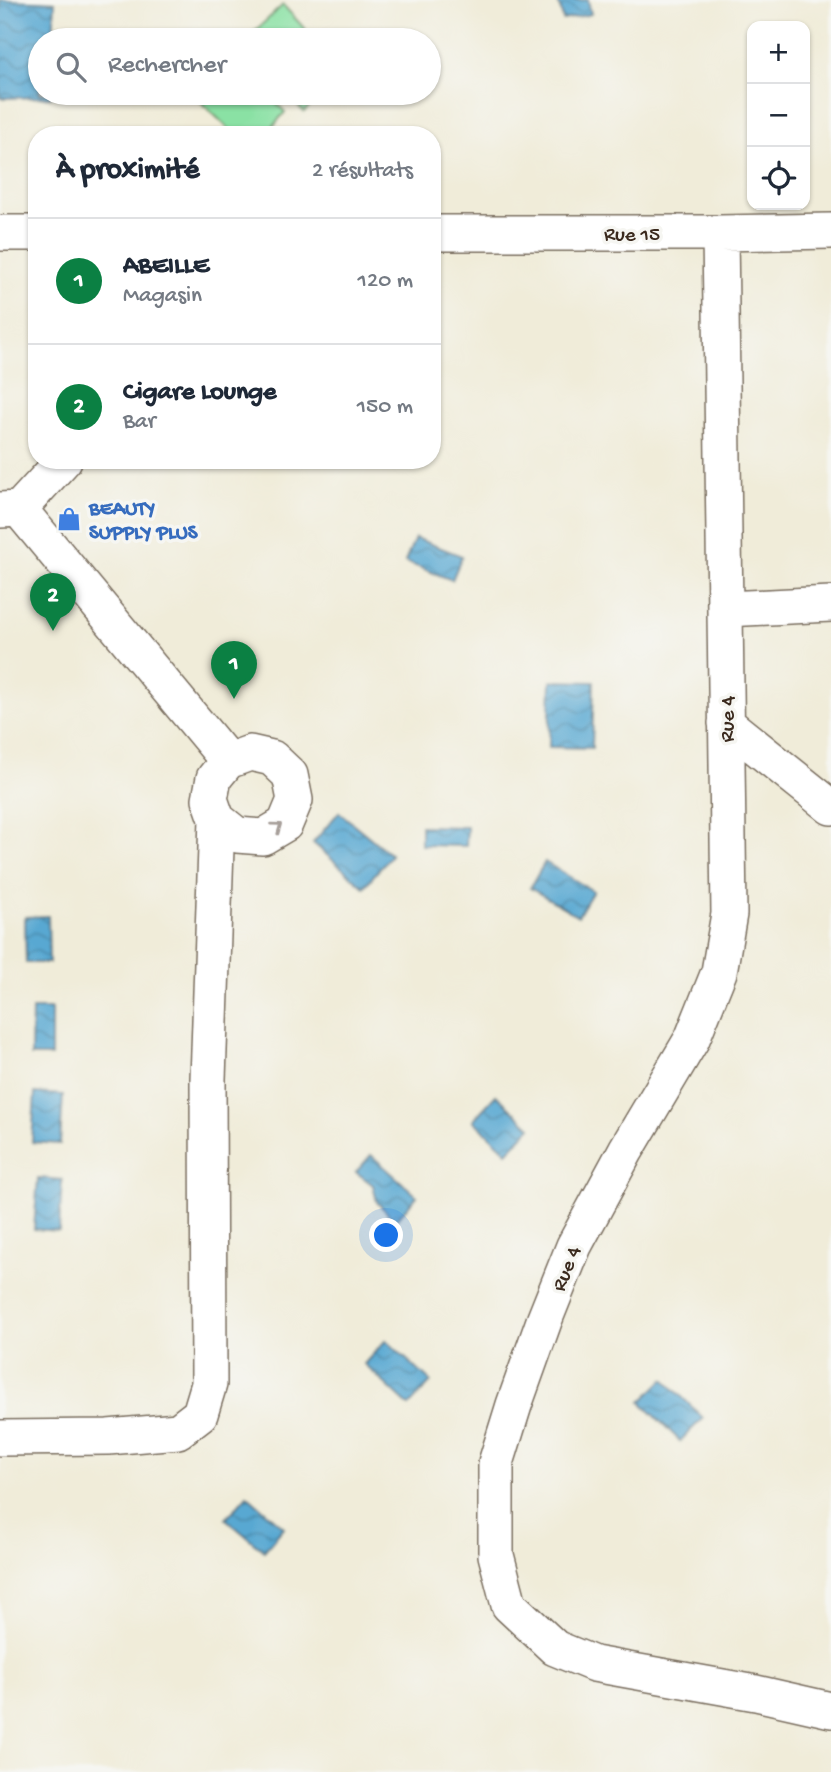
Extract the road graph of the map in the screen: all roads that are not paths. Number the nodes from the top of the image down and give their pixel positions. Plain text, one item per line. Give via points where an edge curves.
1 (831, 230) edge
2 (0, 233) edge
3 (28, 233) edge
4 (441, 233) edge
5 (720, 233) junction
6 (54, 469) edge
7 (10, 510) edge
8 (831, 604) edge
9 (726, 610) junction
10 (726, 723) junction
11 (228, 761) junction
12 (831, 807) edge
13 (217, 819) junction
14 (0, 1438) edge
15 (831, 1710) edge

1 - 5 street, Rue 15
2 - 3 street
4 - 5 street, Rue 15
5 - 9 street, Rue 4
6 - 7 street
7 - 11 street
8 - 9 street
9 - 10 street, Rue 4
10 - 12 street
10 - 15 street, Rue 4 via 729,914 719,972 692,1039 573,1245 496,1463 496,1555 509,1605 555,1648 594,1664
11 - 13 street via 214,778 210,799
13 -> 11 street via 237,835 263,837 285,824 295,800 290,775 272,758 250,753
13 - 14 street via 208,1079 209,1384 200,1414 178,1431

